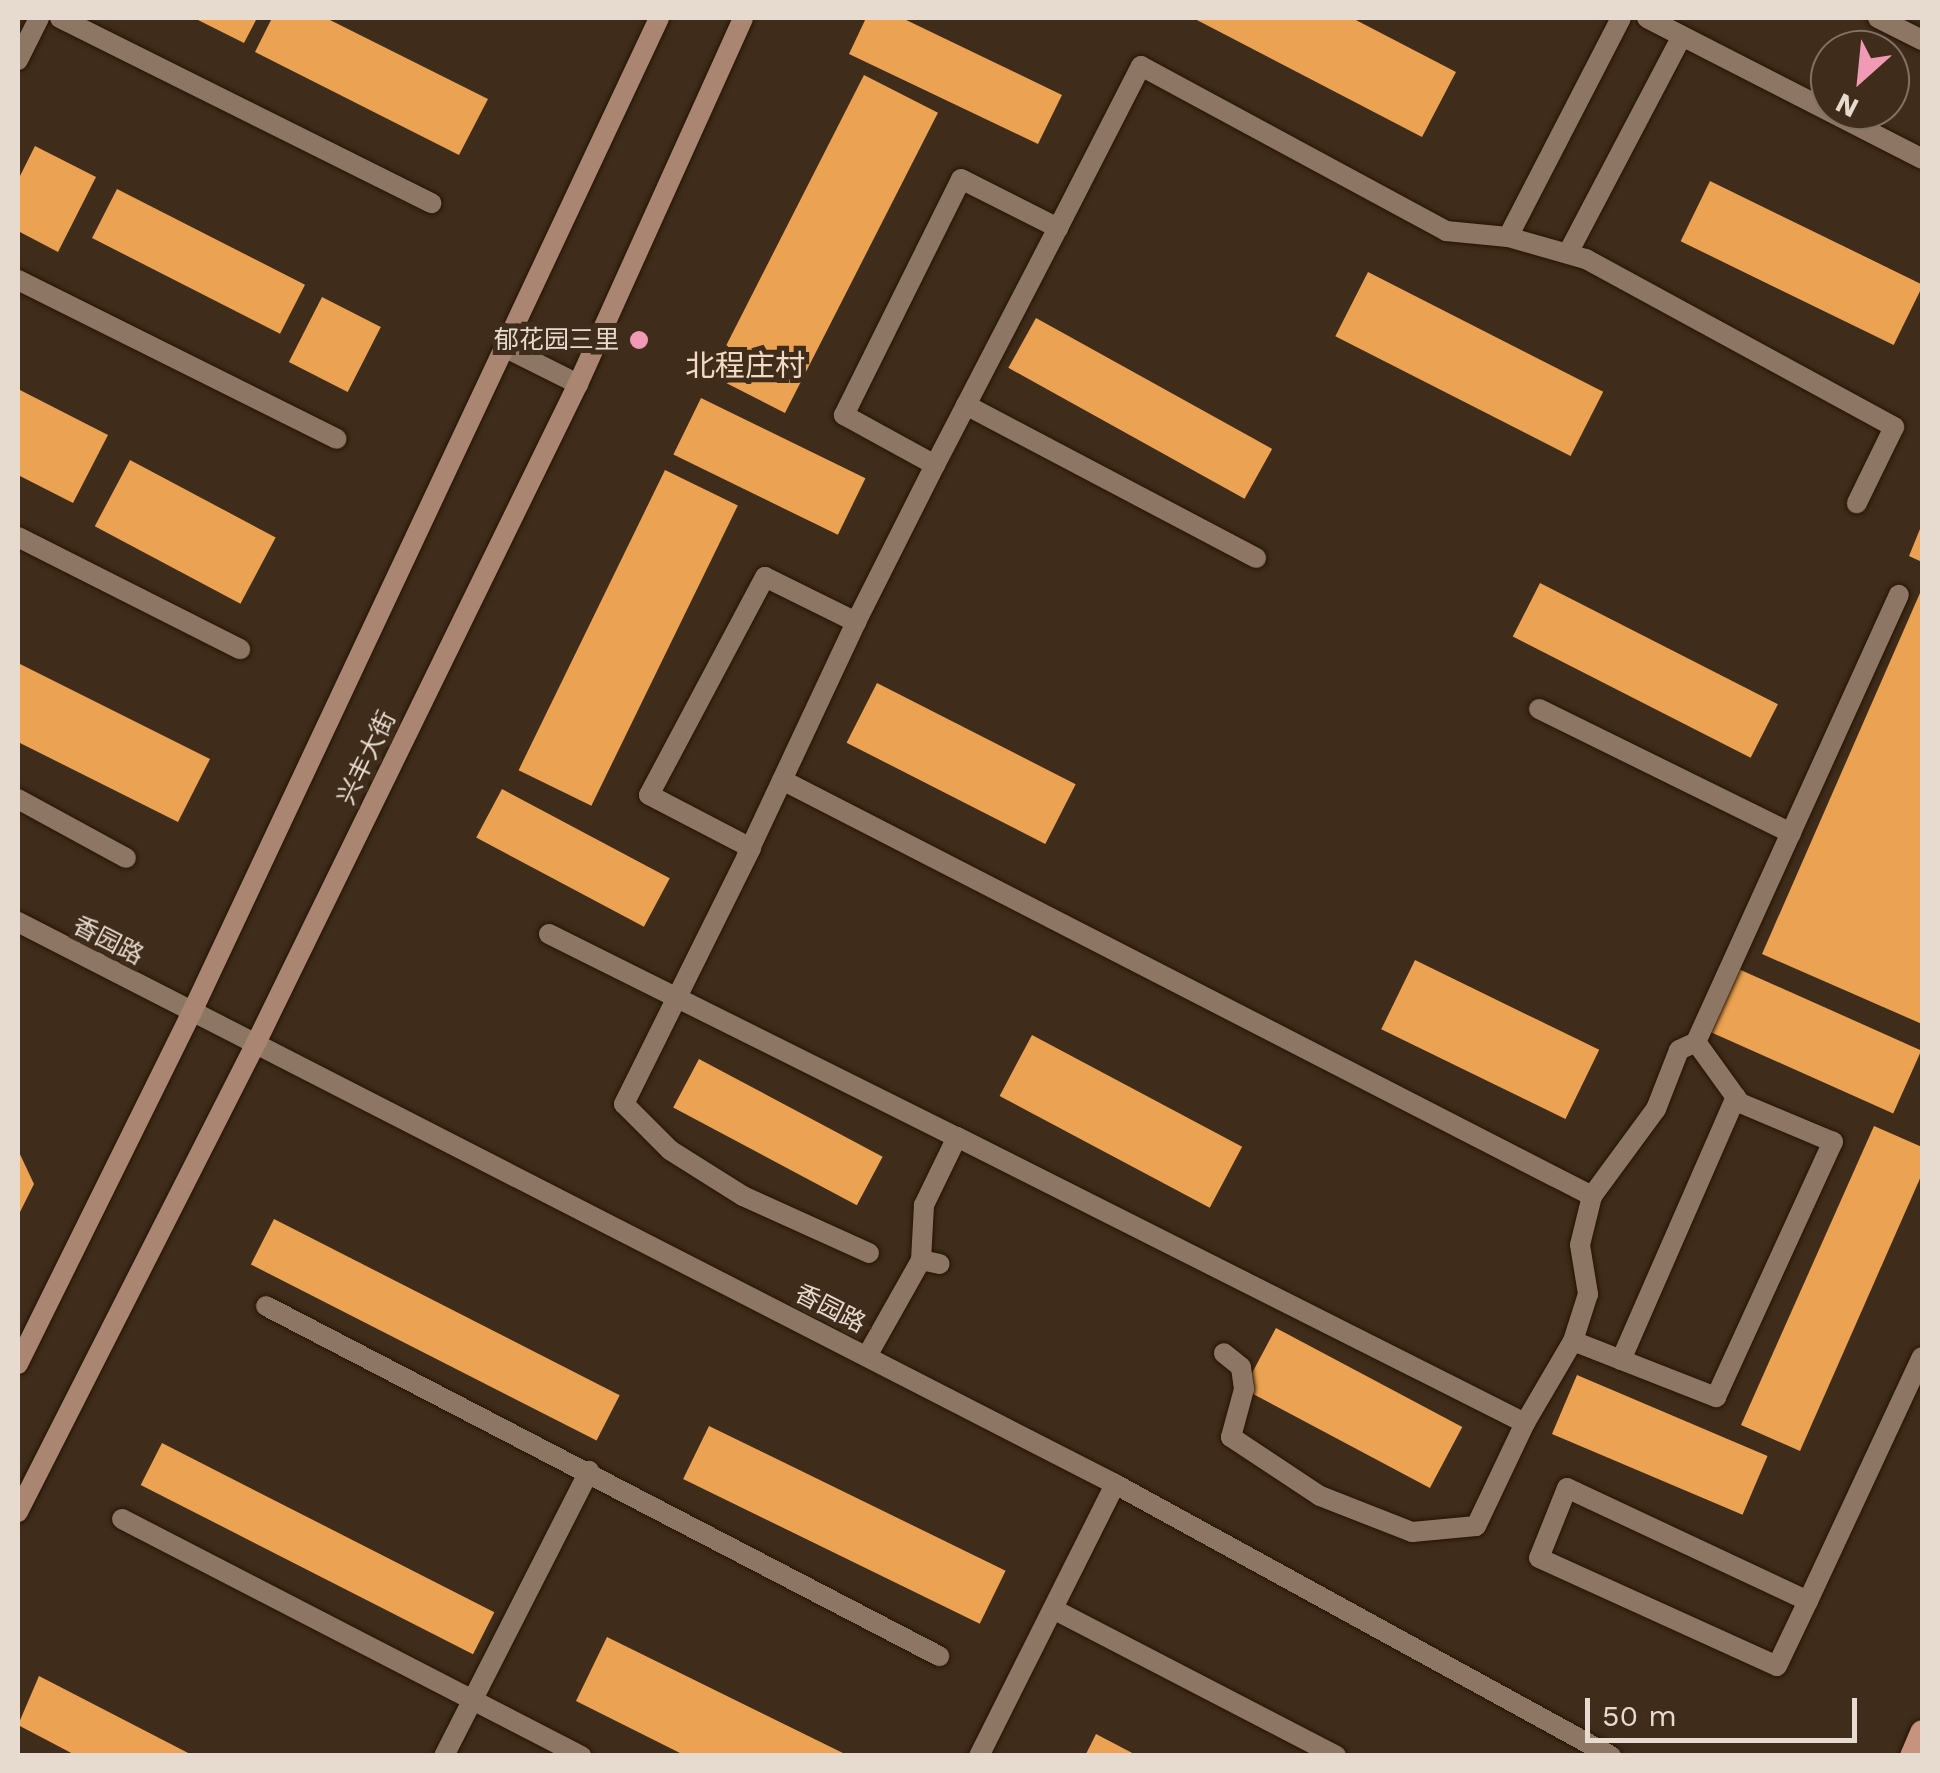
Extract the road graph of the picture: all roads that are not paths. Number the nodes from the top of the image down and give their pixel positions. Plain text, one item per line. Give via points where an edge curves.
1 (40, 18) edge
2 (60, 18) edge
3 (659, 18) edge
4 (743, 18) edge
5 (1621, 18) edge
6 (1647, 18) edge
7 (1878, 18) edge
8 (1682, 36) junction
9 (1922, 40) edge
10 (18, 60) edge
11 (1922, 160) edge
12 (431, 202) dead end
13 (1058, 228) junction
14 (1508, 236) junction
15 (1568, 253) junction
16 (18, 280) edge
17 (504, 348) junction
18 (578, 384) junction
19 (966, 405) junction
20 (337, 439) dead end
21 (935, 465) junction
22 (1857, 503) dead end
23 (18, 537) edge
24 (1256, 558) dead end
25 (1899, 595) dead end
26 (856, 622) junction
27 (240, 650) dead end
28 (1539, 709) dead end
29 (782, 780) junction
30 (18, 800) edge
31 (1791, 833) junction
32 (747, 855) junction
33 (126, 858) dead end
34 (18, 922) edge
35 (550, 934) dead end
36 (676, 997) junction
37 (192, 1012) junction
38 (1696, 1042) junction
39 (256, 1044) junction
40 (1736, 1097) junction
41 (957, 1137) junction
42 (1592, 1196) junction
43 (869, 1253) dead end
44 (266, 1306) dead end
45 (1573, 1340) junction
46 (1224, 1353) dead end
47 (867, 1356) junction
48 (1922, 1357) edge
49 (1621, 1360) junction
50 (18, 1364) edge
51 (1526, 1424) junction
52 (589, 1471) junction
53 (1115, 1484) junction
54 (18, 1512) edge
55 (122, 1519) dead end
56 (1808, 1601) junction
57 (1053, 1609) junction
58 (939, 1656) dead end
59 (472, 1701) junction
60 (1922, 1732) edge
61 (444, 1756) edge
62 (581, 1756) edge
63 (979, 1756) edge
64 (1336, 1756) edge
65 (1611, 1756) edge
66 (1912, 1756) edge

1 - 10 street
2 - 12 street
3 - 17 main road, 兴丰大街
4 - 18 main road, 兴丰大街
5 - 14 street
6 - 8 street
7 - 9 street
8 - 11 street
8 - 15 street
13 - 14 street via 1141,66 1446,230
13 - 19 street
13 - 21 street via 960,179 844,415
14 - 15 street
15 - 22 street via 1894,427
16 - 20 street
17 - 18 street
17 - 37 main road, 兴丰大街
18 - 39 main road, 兴丰大街
19 - 21 street
19 - 24 street
21 - 26 street
23 - 27 street
25 - 31 street
26 - 29 street
26 - 32 street via 764,577 649,796 750,848
28 - 31 street
29 - 32 street
29 - 42 street
30 - 33 street
31 - 38 street
32 - 36 street
34 - 37 street, 香园路
35 - 36 street
36 - 41 street
36 - 43 street via 624,1104 670,1150 743,1196
37 - 39 street, 香园路
37 - 50 main road, 兴丰大街
38 - 40 street
38 - 42 street via 1679,1050 1656,1109
39 - 47 street, 香园路
39 - 54 main road, 兴丰大街
40 - 49 street
40 - 49 street via 1833,1142 1716,1397
41 - 47 street via 924,1204 931,1262
41 - 51 street
42 - 45 street via 1580,1244 1588,1294
44 - 52 street
45 - 49 street
45 - 51 street
46 - 51 street via 1241,1367 1244,1389 1231,1436 1320,1496 1412,1532 1476,1526
47 - 53 street, 香园路
48 - 56 street
52 - 58 street
52 - 59 street
53 - 57 street
53 - 65 street, 香园路
55 - 59 street
56 - 56 street via 1566,1488 1540,1558 1777,1666
57 - 63 street
57 - 64 street
59 - 61 street
59 - 62 street
60 - 66 main road

